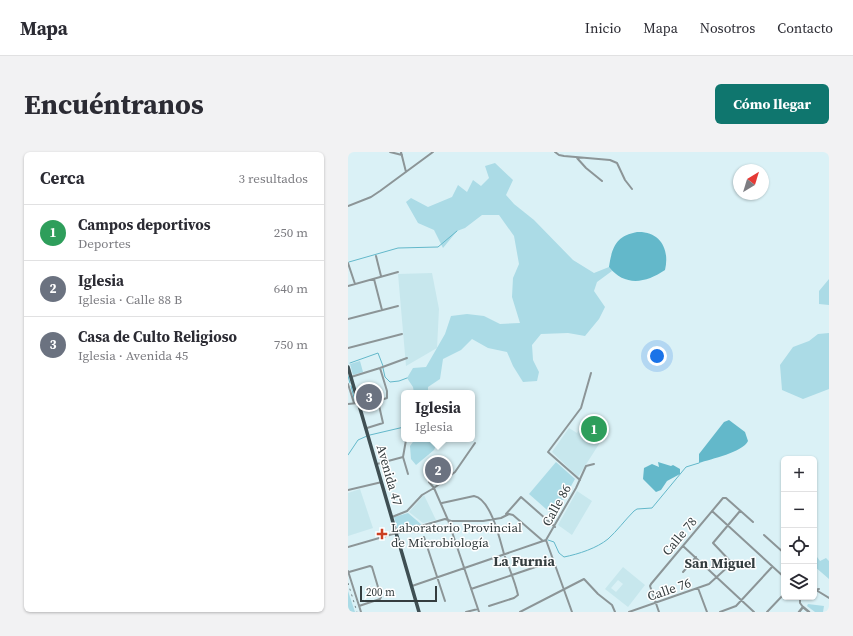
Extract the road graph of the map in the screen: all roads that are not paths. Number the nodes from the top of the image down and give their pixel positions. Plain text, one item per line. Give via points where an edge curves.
1 (390, 152) edge
2 (433, 152) edge
3 (555, 152) edge
4 (402, 154) edge
5 (576, 157) junction
6 (406, 172) junction
7 (602, 181) dead end
8 (632, 189) dead end
9 (348, 206) edge
10 (376, 256) dead end
11 (348, 263) edge
12 (398, 272) dead end
13 (381, 276) junction
14 (374, 278) junction
15 (355, 284) junction
16 (348, 286) edge
17 (398, 306) dead end
18 (382, 310) junction
19 (348, 320) edge
20 (402, 334) dead end
21 (348, 348) edge
22 (407, 358) dead end
23 (348, 367) edge
24 (380, 368) junction
25 (591, 373) dead end
26 (351, 377) junction
27 (348, 384) edge
28 (354, 403) junction
29 (359, 403) junction
30 (348, 404) edge
31 (366, 428) junction
32 (406, 442) edge
33 (475, 443) dead end
34 (403, 457) junction
35 (377, 464) junction
36 (594, 464) dead end
37 (408, 474) dead end
38 (580, 480) junction
39 (382, 482) junction
40 (429, 482) dead end
41 (434, 488) junction
42 (348, 490) edge
43 (442, 503) junction
44 (712, 511) junction
45 (740, 511) junction
46 (506, 515) junction
47 (392, 517) junction
48 (448, 520) junction
49 (494, 520) junction
50 (753, 522) dead end
51 (728, 525) junction
52 (555, 527) junction
53 (397, 533) junction
54 (764, 535) dead end
55 (424, 537) dead end
56 (546, 540) junction
57 (543, 541) junction
58 (683, 546) junction
59 (348, 547) edge
60 (781, 550) edge
61 (505, 554) junction
62 (696, 558) junction
63 (553, 561) junction
64 (772, 567) junction
65 (464, 568) junction
66 (348, 572) edge
67 (682, 572) dead end
68 (781, 574) edge
69 (512, 575) junction
70 (438, 577) junction
71 (718, 578) junction
72 (412, 586) junction
73 (698, 588) junction
74 (471, 589) junction
75 (564, 589) junction
76 (817, 590) edge
77 (781, 597) edge
78 (829, 598) edge
79 (742, 600) junction
80 (800, 600) edge
81 (445, 601) dead end
82 (656, 602) junction
83 (359, 606) junction
84 (489, 606) dead end
85 (803, 607) junction
86 (478, 609) junction
87 (361, 612) edge
88 (419, 612) edge
89 (466, 612) edge
90 (479, 612) edge
91 (520, 612) edge
92 (572, 612) edge
93 (615, 612) edge
94 (629, 612) edge
95 (659, 612) edge
96 (707, 612) edge
97 (720, 612) edge
98 (754, 612) edge
99 (767, 612) edge
100 (799, 612) edge
101 (809, 612) edge

1 - 4 street
2 - 6 street
3 - 5 street
4 - 6 street
5 - 7 street
5 - 8 street via 617,163
6 - 9 street via 371,197
10 - 13 street
11 - 15 street
12 - 13 street
13 - 14 street
14 - 15 street
14 - 18 street
15 - 16 street
17 - 18 street
18 - 19 street
20 - 21 street
22 - 24 street
23 - 26 main road, Avenida 47
24 - 26 street
24 - 31 street via 387,391 387,398 378,401 384,423
25 - 38 street via 581,408 548,452
26 - 29 main road, Avenida 47
27 - 28 street
28 - 29 street
28 - 30 street
29 - 31 main road, Avenida 47
31 - 35 main road, Avenida 47
32 - 34 street
33 - 41 street via 455,472
34 - 35 street
34 - 37 street
35 - 39 main road, Avenida 47
36 - 38 street, Calle 86 via 586,466
38 - 52 street, Calle 86
39 - 42 street
39 - 47 main road, Avenida 47
40 - 41 street
41 - 43 street
41 - 47 street via 422,495 407,511
43 - 48 street
43 - 49 street via 474,496 482,500
44 - 45 street, Calle 78 via 722,498 726,498
44 - 51 street
44 - 58 street, Calle 78
45 - 50 street
45 - 51 street
46 - 49 street
46 - 52 street via 520,497
46 - 57 street via 513,515
47 - 53 main road, Avenida 47
48 - 49 street
48 - 53 street
48 - 65 street
49 - 61 street
51 - 64 street
51 - 71 street, Calle 76 via 714,542 731,562
52 - 56 street, Calle 86
53 - 59 street
53 - 72 main road, Avenida 47
54 - 60 street
55 - 70 street
56 - 57 street, Calle 86
56 - 63 street
57 - 61 street, Calle 86
58 - 62 street
58 - 82 street, Calle 78 via 650,586
61 - 65 street, Calle 86
61 - 69 street
62 - 67 street
62 - 71 street
63 - 69 street
63 - 75 street
64 - 68 street
64 - 79 street
65 - 70 street, Calle 86
65 - 74 street
66 - 83 street
66 - 83 street via 372,567 381,596 380,599
69 - 74 street
69 - 84 street via 518,596
70 - 72 street, Calle 86
70 - 81 street
71 - 73 street, Calle 76
71 - 79 street
72 - 88 main road, Avenida 47
73 - 82 street, Calle 76
73 - 96 street
74 - 86 street
75 - 91 street
75 - 92 street
75 - 93 street via 584,579 612,604
76 - 78 street
77 - 99 street
79 - 97 street via 736,606
79 - 98 street
80 - 85 street
82 - 94 street, Calle 76
82 - 95 street
83 - 87 street
85 - 100 street
85 - 101 street
86 - 89 street
86 - 90 street

